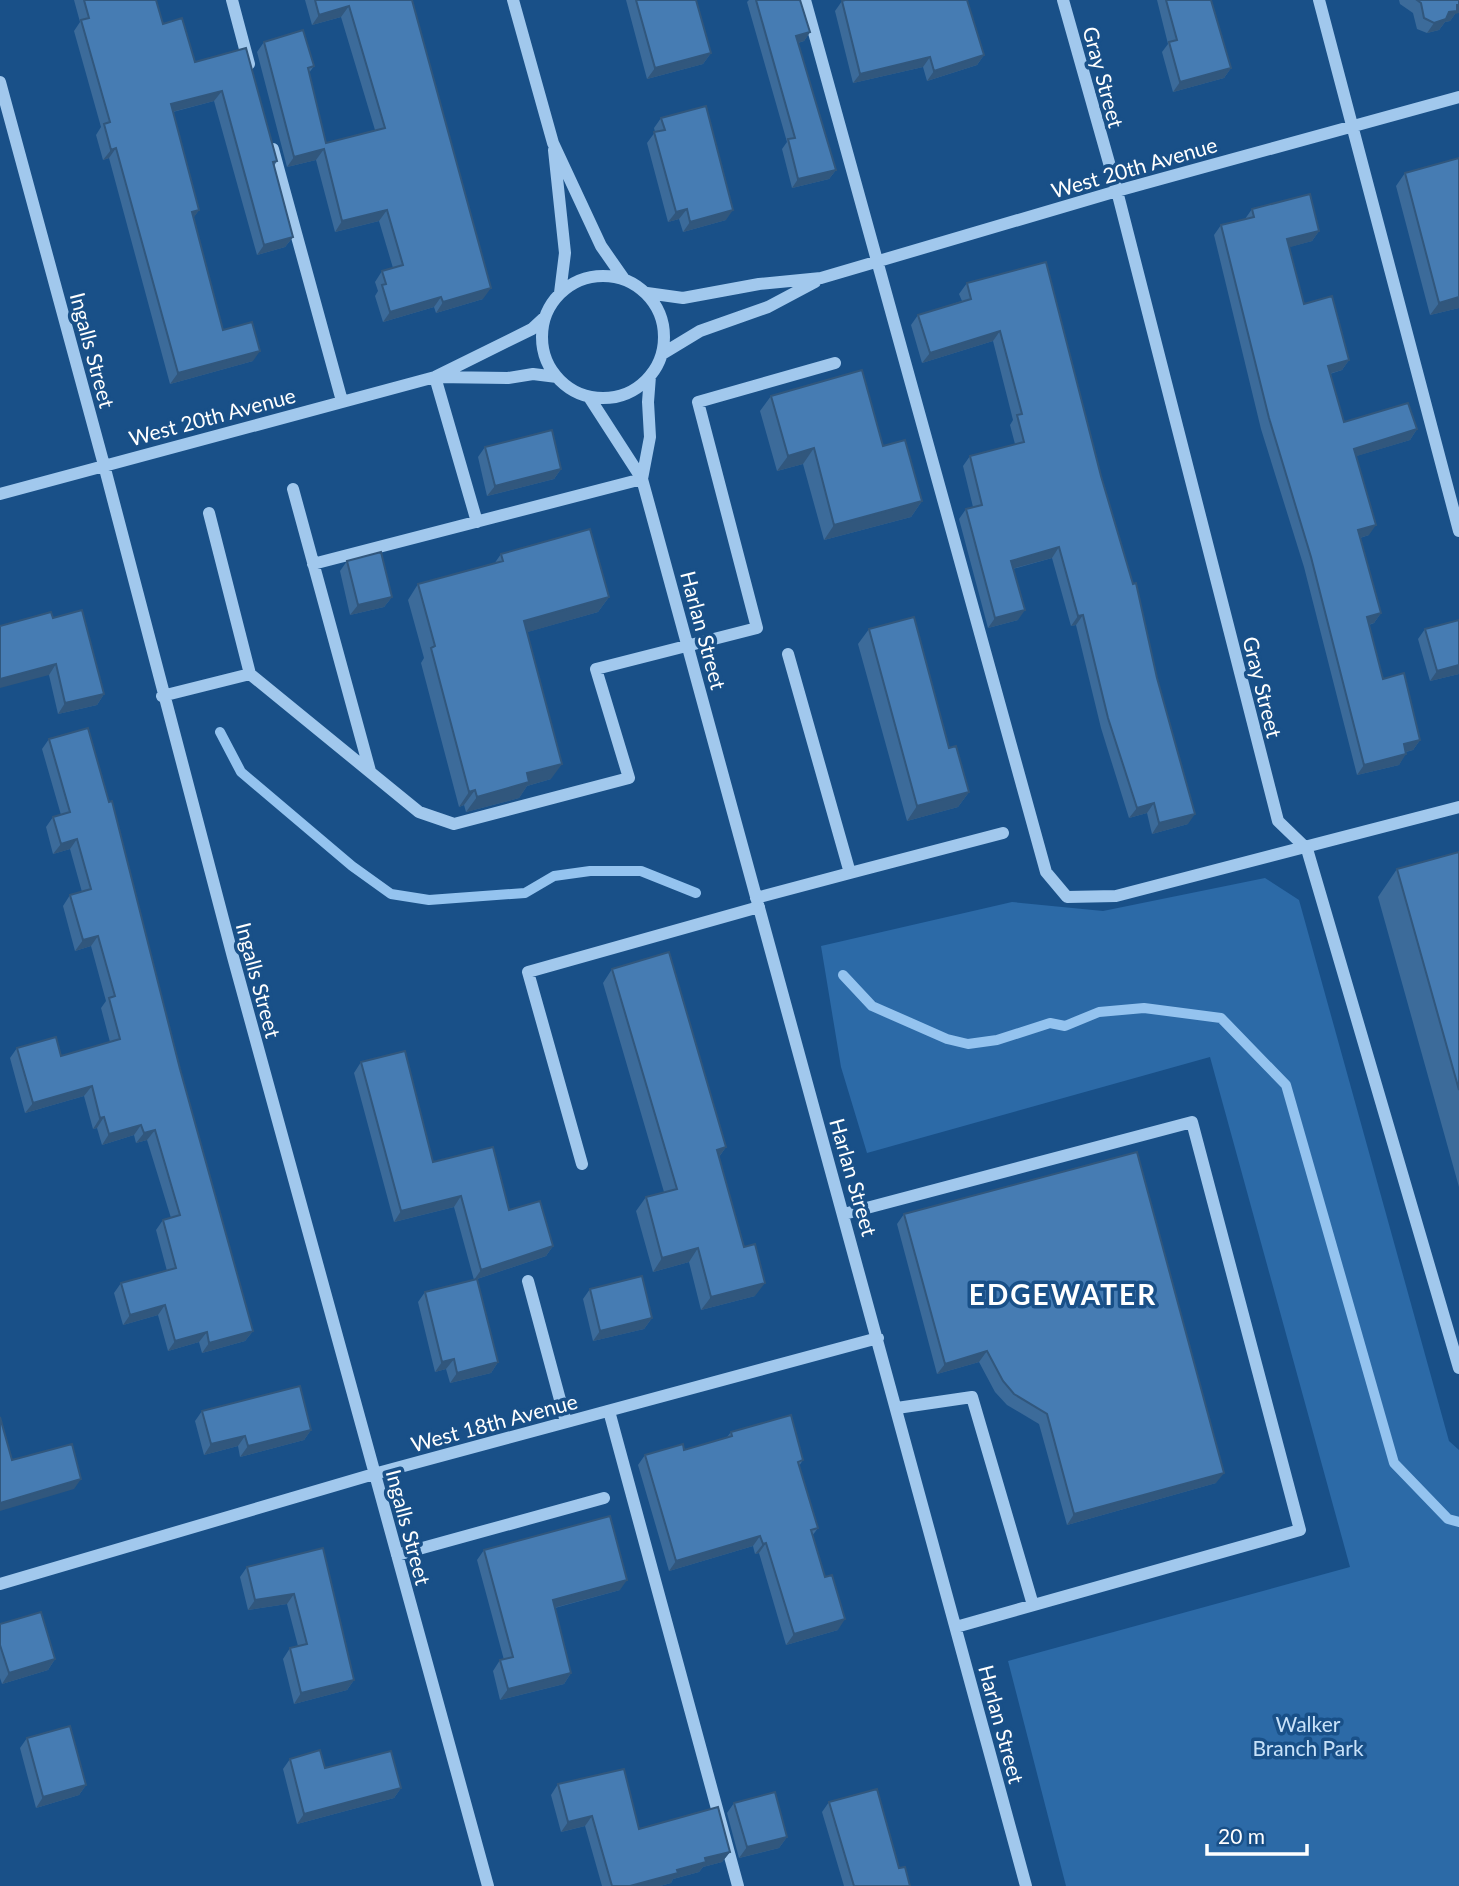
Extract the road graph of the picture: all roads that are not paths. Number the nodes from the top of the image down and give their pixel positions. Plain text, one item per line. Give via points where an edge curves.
1 (232, 0) edge
2 (513, 0) edge
3 (805, 0) edge
4 (1063, 0) edge
5 (1319, 0) edge
6 (254, 79) edge
7 (0, 82) edge
8 (1459, 97) edge
9 (1353, 125) junction
10 (268, 132) edge
11 (553, 143) junction
12 (1117, 191) junction
13 (877, 262) junction
14 (821, 278) junction
15 (624, 279) junction
16 (560, 293) junction
17 (647, 293) junction
18 (545, 317) junction
19 (662, 354) junction
20 (835, 363) dead end
21 (650, 376) junction
22 (435, 377) junction
23 (557, 377) junction
24 (589, 397) junction
25 (342, 401) junction
26 (104, 465) junction
27 (642, 479) junction
28 (293, 489) dead end
29 (0, 494) edge
30 (209, 513) dead end
31 (477, 522) junction
32 (1459, 531) edge
33 (313, 564) junction
34 (688, 646) junction
35 (788, 654) dead end
36 (250, 674) junction
37 (162, 696) junction
38 (370, 771) junction
39 (1459, 807) edge
40 (1003, 833) dead end
41 (1307, 849) junction
42 (850, 873) junction
43 (758, 902) junction
44 (582, 1164) dead end
45 (844, 1214) junction
46 (528, 1281) dead end
47 (878, 1338) junction
48 (1459, 1368) edge
49 (897, 1408) junction
50 (609, 1411) junction
51 (566, 1422) junction
52 (374, 1474) junction
53 (604, 1498) dead end
54 (397, 1555) junction
55 (0, 1584) edge
56 (1033, 1605) junction
57 (956, 1627) junction
58 (488, 1886) edge
59 (738, 1886) edge
60 (1026, 1886) edge

1 - 6 street
2 - 11 street
3 - 13 street
4 - 12 street, Gray Street
5 - 9 street
7 - 26 street, Ingalls Street
8 - 9 street, West 20th Avenue
9 - 12 street, West 20th Avenue
9 - 32 street
10 - 25 street
11 - 15 street via 601,246
11 - 16 street via 565,253
12 - 13 street, West 20th Avenue
12 - 41 street, Gray Street via 1278,821
13 - 14 street, West 20th Avenue
13 - 41 street via 1046,872 1067,897 1115,896
14 - 17 street, West 20th Avenue via 683,298
14 - 19 street, West 20th Avenue via 768,307 700,331
15 - 16 street via 590,276
15 - 17 street
16 - 18 street
17 - 19 street via 663,322
18 - 22 street, West 20th Avenue via 532,329
18 - 23 street via 543,349
19 - 21 street
20 - 34 street via 698,402 757,628
21 - 24 street via 616,397
21 - 27 street, Harlan Street via 650,437
22 - 23 street, West 20th Avenue
22 - 25 street, West 20th Avenue
22 - 31 street
23 - 24 street
24 - 27 street, Harlan Street
25 - 26 street, West 20th Avenue
26 - 29 street, West 20th Avenue
26 - 37 street, Ingalls Street
27 - 31 street
27 - 34 street, Harlan Street
28 - 33 street
30 - 36 street
31 - 33 street
33 - 38 street
34 - 38 street via 596,670 629,778 454,824 419,812
34 - 43 street, Harlan Street
35 - 42 street
36 - 37 street
36 - 38 street
37 - 52 street, Ingalls Street
39 - 41 street
40 - 42 street
41 - 48 street, Gray Street
42 - 43 street
43 - 44 street via 528,972
43 - 45 street, Harlan Street
45 - 47 street, Harlan Street
45 - 56 street via 1192,1122 1300,1530
46 - 51 street
47 - 49 street, Harlan Street
47 - 50 street, West 18th Avenue
49 - 56 street via 972,1397
49 - 57 street, Harlan Street
50 - 51 street, West 18th Avenue
50 - 59 street
51 - 52 street, West 18th Avenue
52 - 54 street, Ingalls Street
52 - 55 street, West 18th Avenue
53 - 54 street
54 - 58 street, Ingalls Street
56 - 57 street
57 - 60 street, Harlan Street

